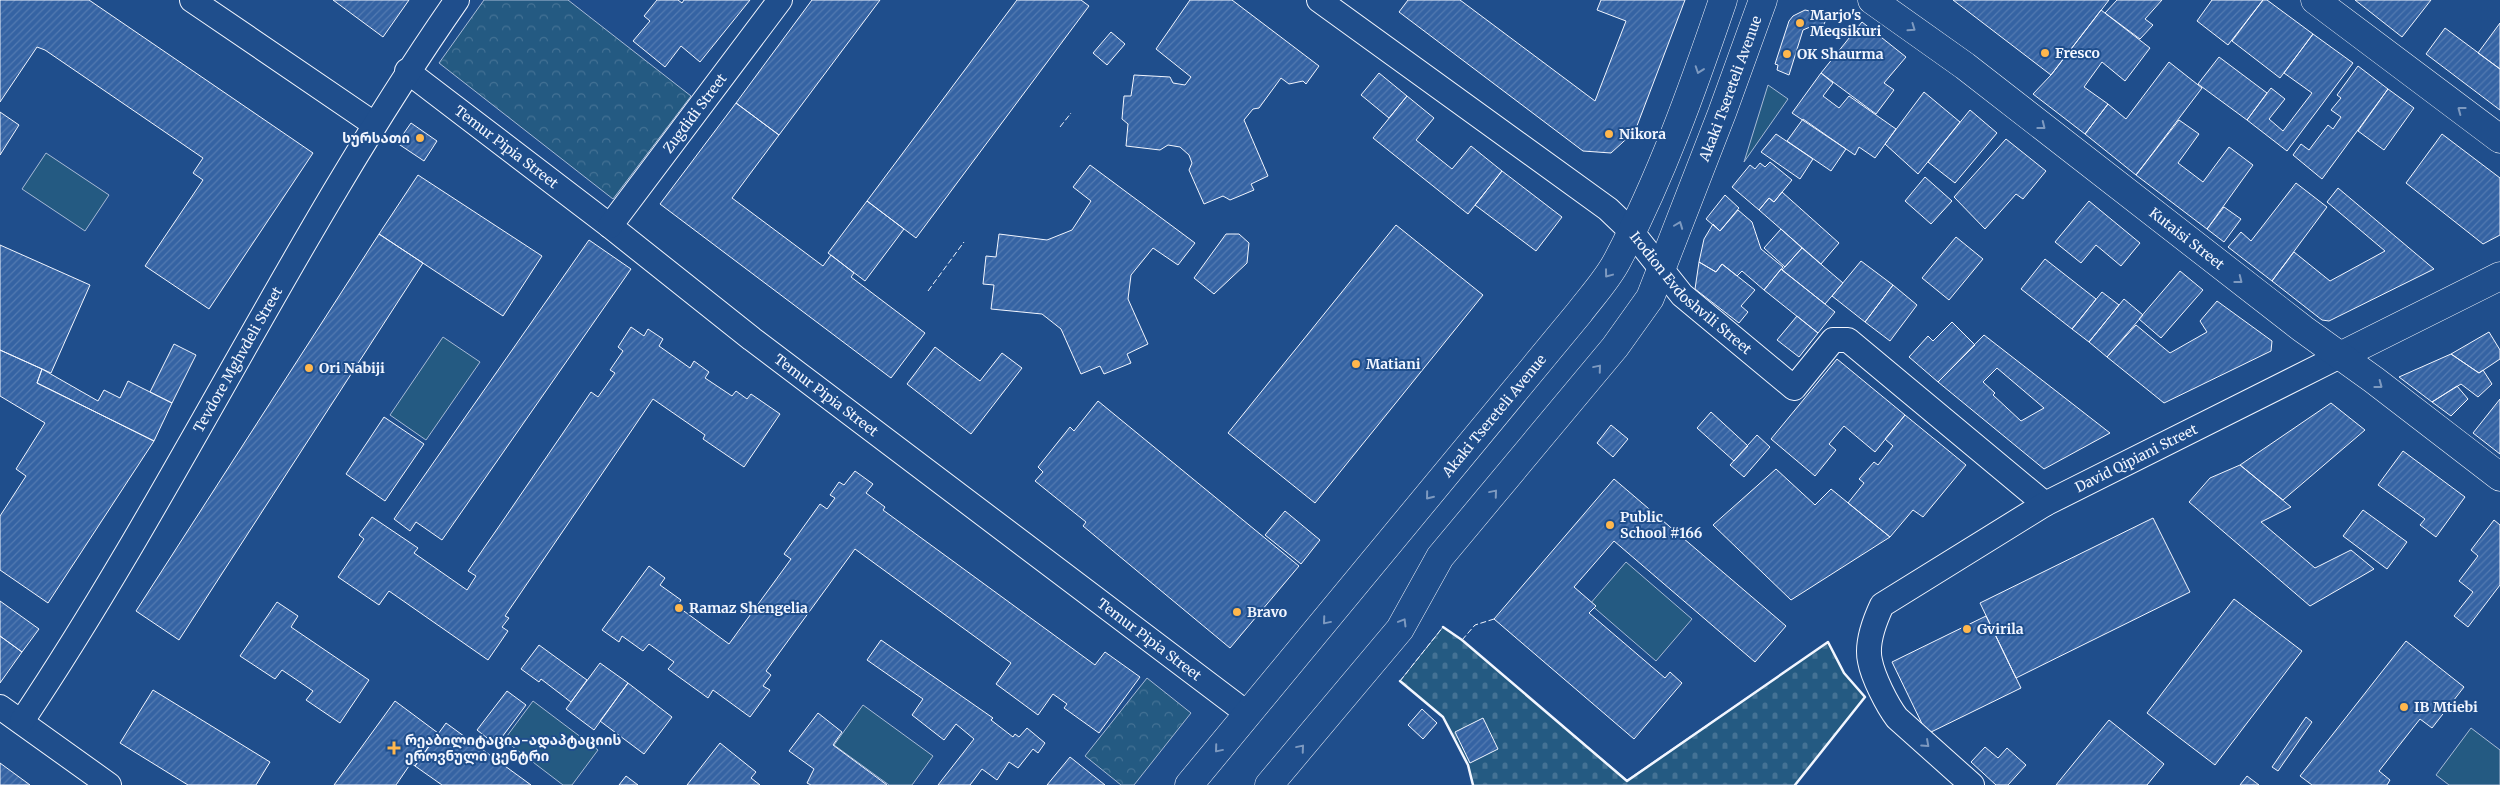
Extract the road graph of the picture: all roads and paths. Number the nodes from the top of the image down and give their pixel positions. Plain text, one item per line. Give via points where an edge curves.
1 (192, 0) edge
2 (457, 0) edge
3 (780, 0) edge
4 (1319, 0) edge
5 (1723, 0) edge
6 (1762, 0) edge
7 (1872, 0) edge
8 (2315, 0) edge
9 (407, 72) junction
10 (374, 124) junction
11 (2500, 139) edge
12 (610, 226) junction
13 (1631, 232) junction
14 (1662, 270) junction
15 (2500, 276) edge
16 (2340, 356) junction
17 (2500, 477) edge
18 (2045, 504) junction
19 (0, 707) edge
20 (1248, 714) junction
21 (22, 721) junction
22 (109, 785) edge
23 (1189, 785) edge
24 (1269, 785) edge
25 (1972, 785) edge

1 - 10 street
2 - 9 street, Tevdore Mghvdeli Street
3 - 12 street, Zugdidi Street
4 - 13 street, Irodion Evdoshvili Street via 1608,209
5 -> 13 main road, Akaki Tsereteli Avenue via 1690,94
14 -> 6 main road, Akaki Tsereteli Avenue
7 -> 16 main road, Kutaisi Street via 1965,66
11 -> 8 main road
9 - 10 street, Tevdore Mghvdeli Street
9 - 12 street, Temur Pipia Street
10 - 21 street, Tevdore Mghvdeli Street via 81,631
12 - 20 street, Temur Pipia Street via 752,339
13 - 14 street, Irodion Evdoshvili Street
13 -> 20 main road, Akaki Tsereteli Avenue via 1616,263 1579,314
14 - 18 street, Irodion Evdoshvili Street via 1682,296 1794,388 1833,340 1848,340
24 -> 14 main road, Akaki Tsereteli Avenue via 1400,629 1440,557 1615,347 1650,298
15 - 16 main road, David Qipiani Street
16 -> 17 main road, Kutaisi Street
16 - 18 street, David Qipiani Street
18 -> 25 street, David Qipiani Street via 1882,605 1873,624 1869,661 1891,710
19 - 21 street
20 -> 23 main road, Akaki Tsereteli Avenue
21 - 22 street

